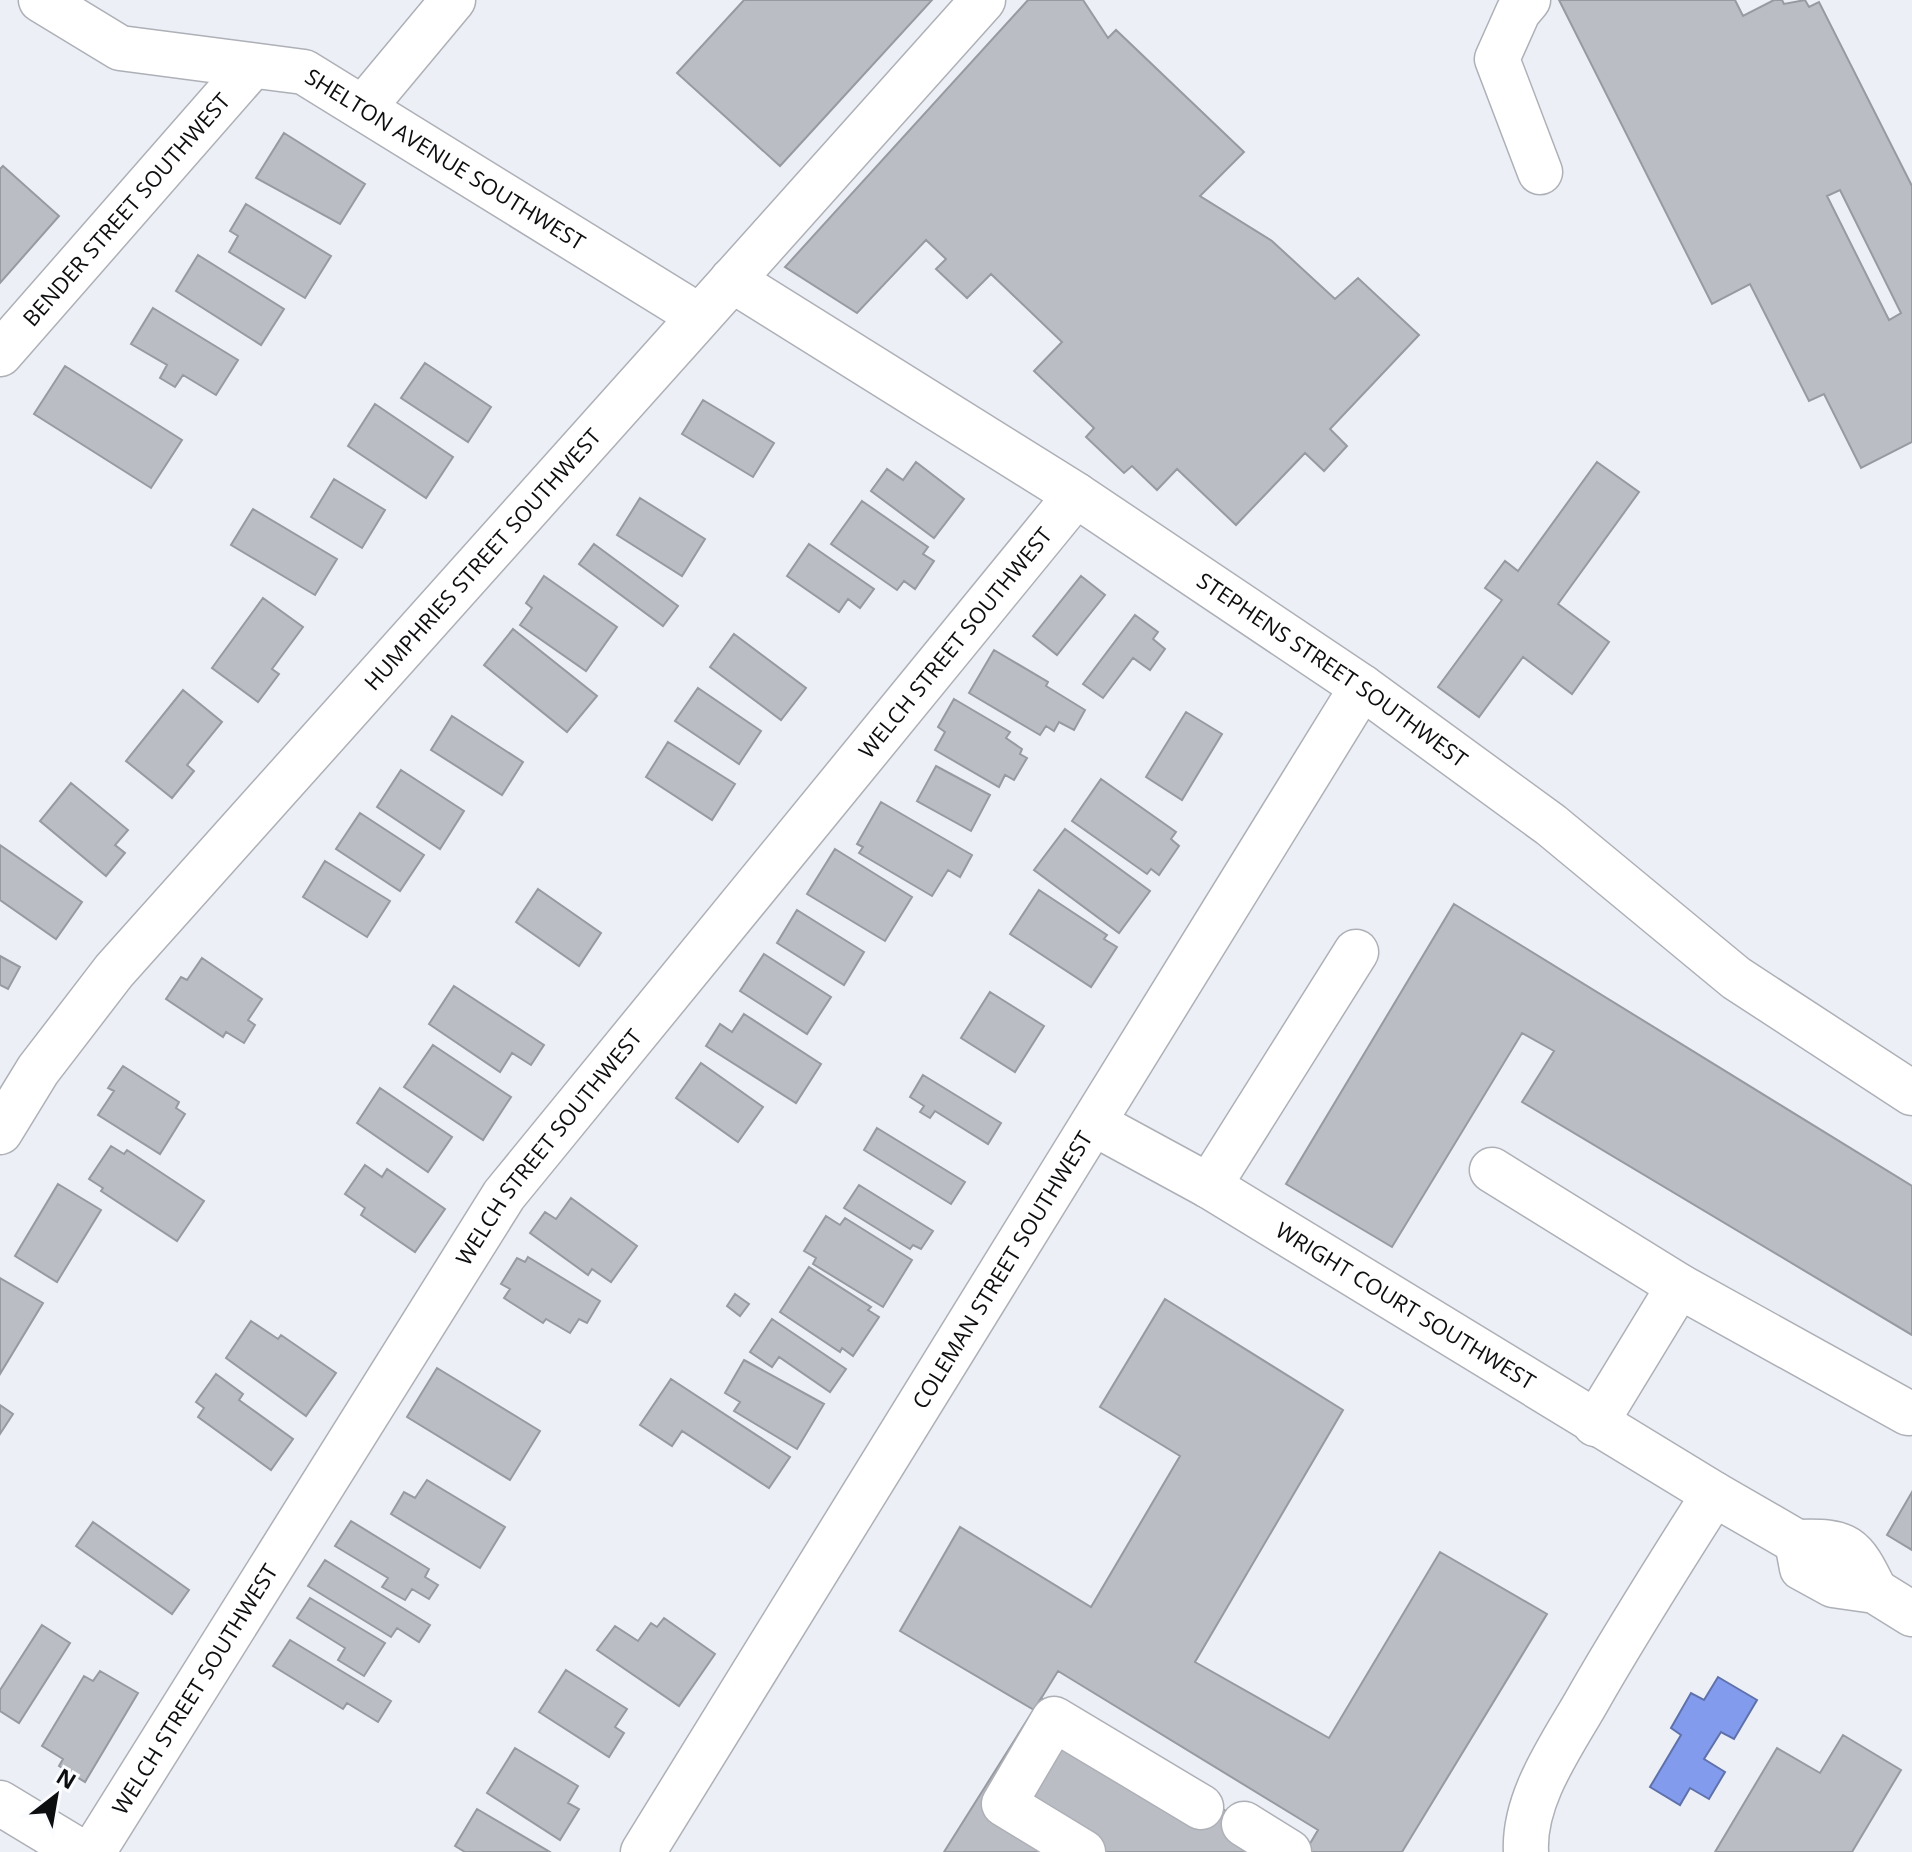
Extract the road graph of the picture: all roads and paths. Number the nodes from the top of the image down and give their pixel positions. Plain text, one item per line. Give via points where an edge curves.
1 (41, 0) edge
2 (453, 0) edge
3 (983, 0) edge
4 (1528, 0) edge
5 (252, 66) junction
6 (363, 108) junction
7 (1540, 172) dead end
8 (732, 280) junction
9 (699, 316) junction
10 (0, 354) edge
11 (1076, 495) junction
12 (1362, 687) junction
13 (1356, 952) dead end
14 (1912, 1093) edge
15 (1095, 1124) junction
16 (0, 1132) edge
17 (1492, 1170) dead end
18 (1209, 1186) junction
19 (1679, 1286) junction
20 (1908, 1413) dead end
21 (1595, 1424) junction
22 (1714, 1494) junction
23 (1912, 1614) edge
24 (0, 1803) edge
25 (1201, 1807) dead end
26 (1244, 1824) dead end
27 (81, 1852) edge
28 (93, 1852) edge
29 (643, 1852) edge
30 (1083, 1852) edge
31 (1289, 1852) edge
32 (1526, 1852) edge

1 - 5 street, SHELTON AVENUE SOUTHWEST via 120,48
2 - 6 street
3 - 8 street, HUMPHRIES STREET SOUTHWEST
4 - 7 street via 1497,59
5 - 6 street, SHELTON AVENUE SOUTHWEST via 304,72
5 - 10 street, BENDER STREET SOUTHWEST
6 - 9 street, SHELTON AVENUE SOUTHWEST
8 - 9 street, HUMPHRIES STREET SOUTHWEST
8 - 11 street, STEPHENS STREET SOUTHWEST
9 - 16 street, HUMPHRIES STREET SOUTHWEST via 114,971 38,1070
11 - 12 street, STEPHENS STREET SOUTHWEST
11 - 28 street, WELCH STREET SOUTHWEST via 504,1195
12 - 14 street, STEPHENS STREET SOUTHWEST via 1551,825 1736,978
12 - 15 street, COLEMAN STREET SOUTHWEST
13 - 18 street
15 - 18 street, WRIGHT COURT SOUTHWEST
15 - 29 street, COLEMAN STREET SOUTHWEST
17 - 19 street
18 - 21 street, WRIGHT COURT SOUTHWEST
19 - 20 street
19 - 21 street
21 - 22 street, WRIGHT COURT SOUTHWEST
22 - 23 street, WRIGHT COURT SOUTHWEST via 1797,1542 1802,1568 1833,1585 1875,1591
22 - 32 street via 1559,1751 1534,1803
24 - 27 street
25 - 30 street via 1054,1719 1004,1804
26 - 31 street

